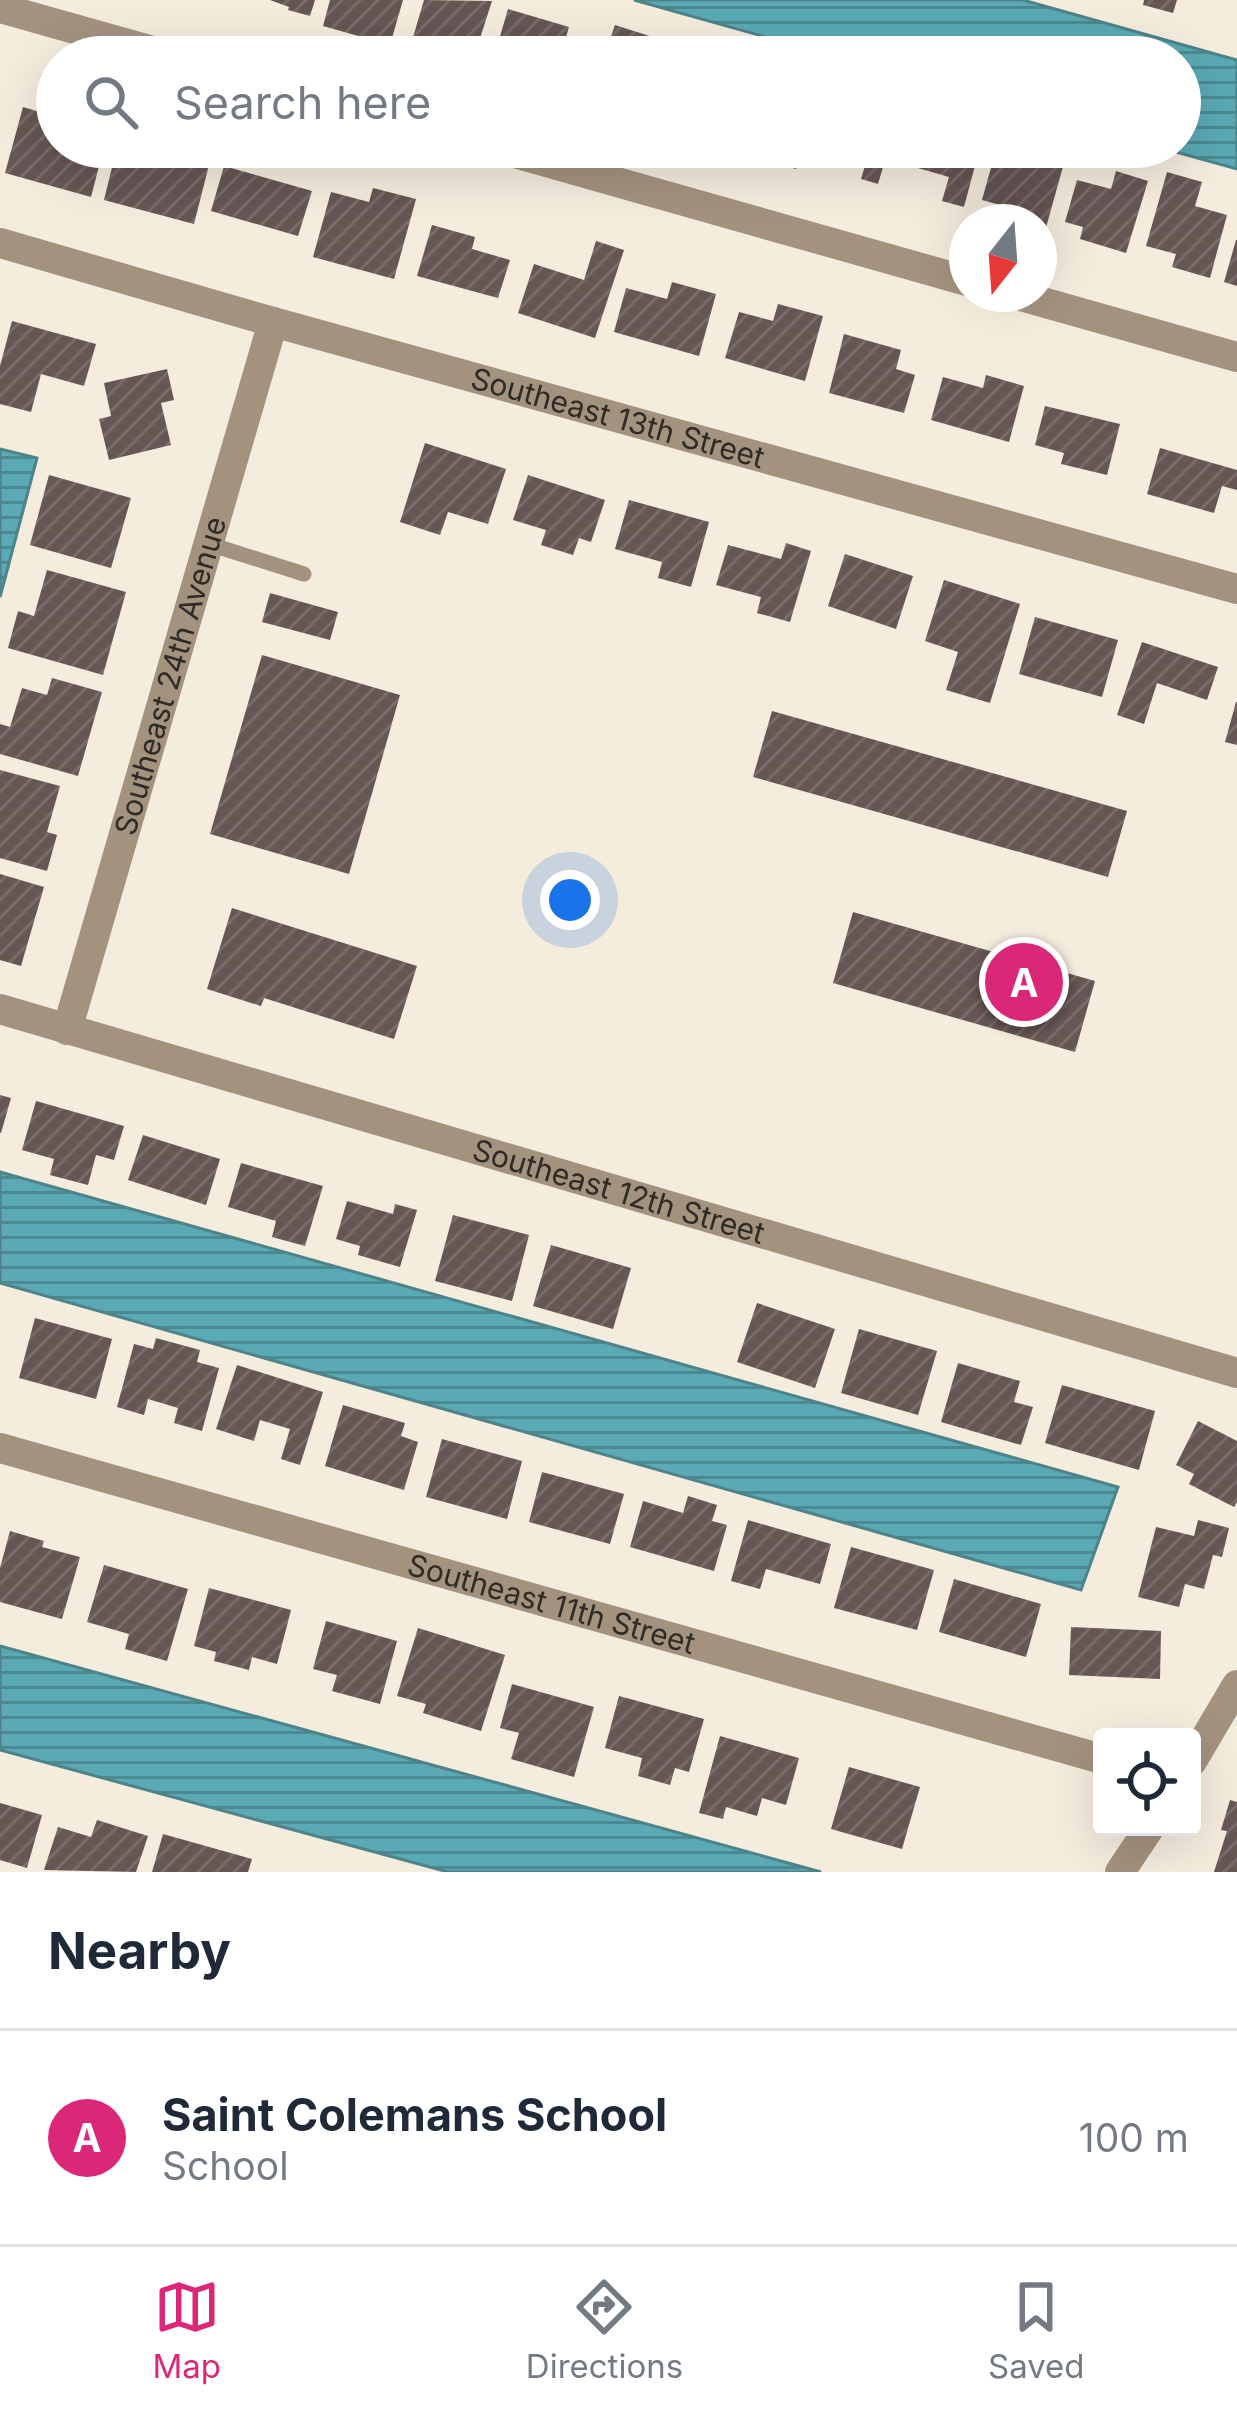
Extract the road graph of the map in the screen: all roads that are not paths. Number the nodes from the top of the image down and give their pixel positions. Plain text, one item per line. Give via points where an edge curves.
1 (0, 8) edge
2 (99, 36) edge
3 (567, 168) edge
4 (0, 243) edge
5 (949, 276) edge
6 (1057, 306) edge
7 (273, 322) junction
8 (1237, 357) edge
9 (209, 544) junction
10 (304, 574) dead end
11 (1237, 589) edge
12 (0, 1009) edge
13 (67, 1030) junction
14 (1237, 1372) edge
15 (0, 1448) edge
16 (1237, 1685) edge
17 (1201, 1746) edge
18 (1093, 1756) edge
19 (1144, 1836) edge
20 (1120, 1872) edge

1 - 2 street
3 - 5 street
4 - 7 street, Southeast 13th Street
6 - 8 street
7 - 9 street, Southeast 24th Avenue
7 - 11 street, Southeast 13th Street
9 - 10 lane
9 - 13 street, Southeast 24th Avenue
12 - 13 street, Southeast 12th Street
13 - 14 street, Southeast 12th Street
15 - 18 street, Southeast 11th Street
16 - 17 street
19 - 20 street

